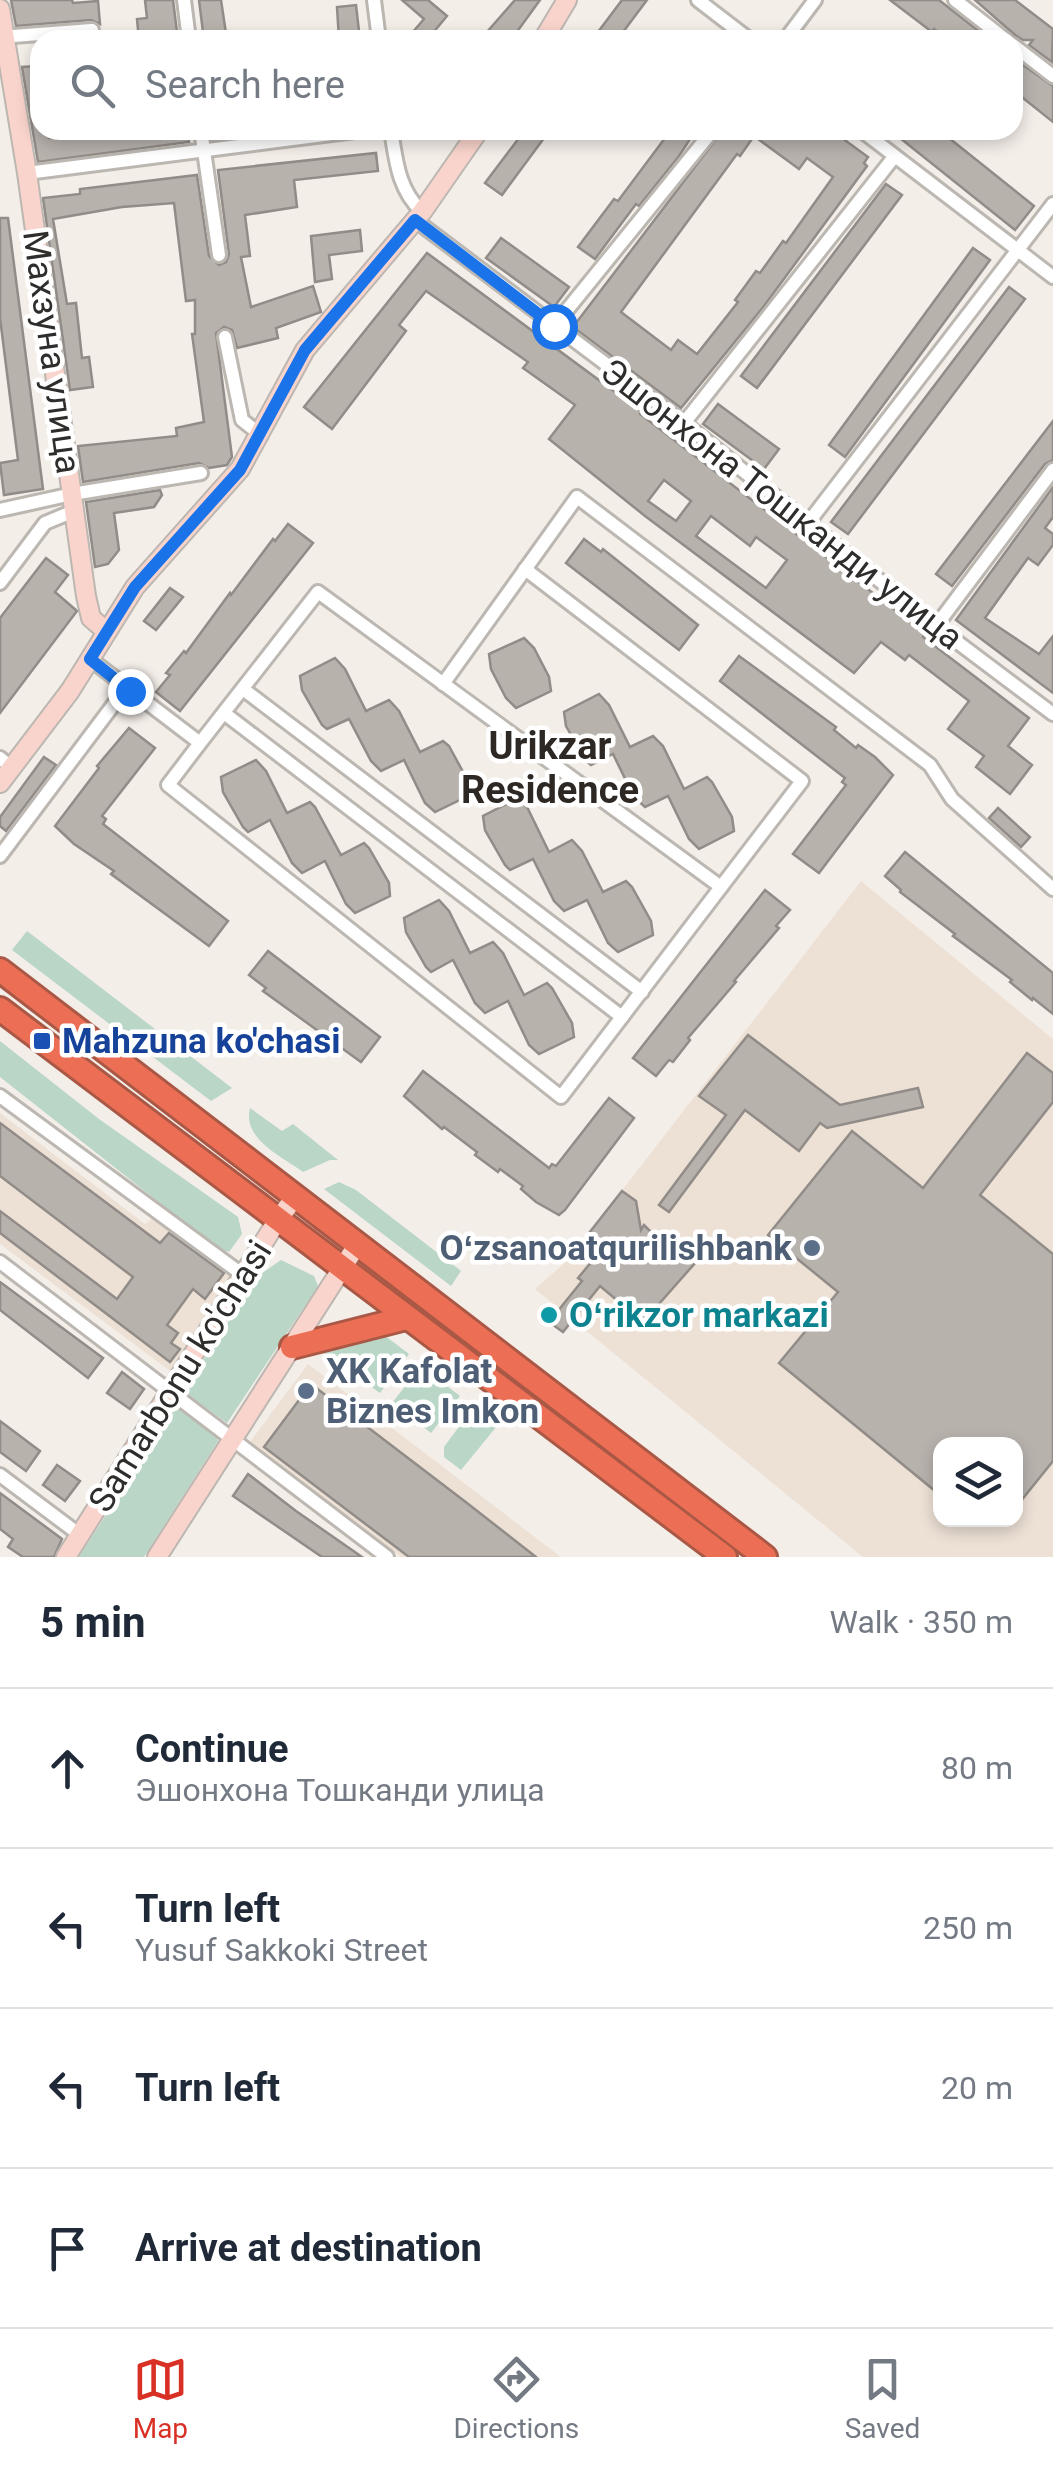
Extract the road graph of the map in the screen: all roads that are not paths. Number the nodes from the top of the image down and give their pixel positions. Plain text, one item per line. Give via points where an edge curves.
1 (184, 0) edge
2 (374, 0) edge
3 (567, 0) edge
4 (698, 0) edge
5 (816, 0) edge
6 (955, 0) edge
7 (0, 9) edge
8 (188, 30) edge
9 (378, 30) edge
10 (548, 30) edge
11 (737, 30) edge
12 (794, 30) edge
13 (993, 30) edge
14 (30, 35) edge
15 (2, 37) edge
16 (1023, 53) edge
17 (1053, 76) edge
18 (202, 140) edge
19 (284, 140) edge
20 (392, 140) edge
21 (472, 140) edge
22 (705, 140) edge
23 (873, 140) edge
24 (204, 150) junction
25 (894, 157) junction
26 (27, 173) junction
27 (1053, 204) edge
28 (418, 216) junction
29 (1018, 249) junction
30 (218, 256) dead end
31 (1053, 277) edge
32 (554, 326) junction
33 (224, 337) dead end
34 (684, 423) junction
35 (261, 435) junction
36 (1053, 470) edge
37 (201, 473) dead end
38 (73, 502) junction
39 (0, 510) edge
40 (808, 523) junction
41 (525, 569) junction
42 (0, 583) edge
43 (936, 626) junction
44 (106, 630) junction
45 (90, 659) junction
46 (443, 684) junction
47 (126, 688) junction
48 (243, 689) junction
49 (224, 714) junction
50 (1053, 714) edge
51 (200, 743) junction
52 (4, 770) edge
53 (0, 856) edge
54 (721, 887) junction
55 (1053, 889) edge
56 (0, 970) edge
57 (642, 992) junction
58 (0, 1009) edge
59 (622, 1018) junction
60 (129, 1069) junction
61 (110, 1093) junction
62 (0, 1096) edge
63 (295, 1197) junction
64 (277, 1221) junction
65 (357, 1244) junction
66 (0, 1262) edge
67 (341, 1270) junction
68 (243, 1275) junction
69 (406, 1318) junction
70 (292, 1347) junction
71 (172, 1392) junction
72 (233, 1439) junction
73 (0, 1475) edge
74 (80, 1535) junction
75 (66, 1557) edge
76 (157, 1557) edge
77 (387, 1557) edge
78 (725, 1557) edge
79 (765, 1557) edge

1 - 8 street
2 - 9 street
3 - 10 street
4 - 11 street
5 - 12 street
6 - 13 street
7 - 15 street, Махзуна улица
14 - 15 street
15 - 26 street, Махзуна улица
16 - 17 street
18 - 24 street
19 - 24 street
20 - 28 street via 399,179
21 - 28 street
22 - 32 street
23 - 25 street
24 - 26 street
24 - 30 street
25 - 29 street
25 - 34 street
26 - 38 street, Махзуна улица
27 - 29 street
28 - 32 street, Эшонхона Тошканди улица
28 - 35 street via 305,350
29 - 31 street
29 - 40 street
32 - 34 street, Эшонхона Тошканди улица
33 - 35 street via 242,420
34 - 40 street, Эшонхона Тошканди улица
35 - 44 street via 232,481 146,574
36 - 43 street
37 - 38 street
38 - 39 street
38 - 42 street via 45,523
38 - 44 street, Махзуна улица via 91,618
40 - 43 street, Эшонхона Тошканди улица
41 - 46 street
41 - 54 street via 802,781
41 - 55 street via 577,497 930,766 952,799
43 - 50 street, Эшонхона Тошканди улица
44 - 45 street
45 - 47 street
45 - 52 street
46 - 48 street via 318,592
46 - 54 street
47 - 51 street
47 - 53 street
48 - 49 street
48 - 57 street
49 - 51 street
49 - 59 street
51 - 59 street via 168,785 561,1098
54 - 57 street
56 - 60 highway
57 - 59 street
58 - 61 highway
60 - 61 highway
60 - 63 highway
61 - 64 highway
62 - 68 street
63 - 64 street, Samarbonu ko'chasi
63 - 65 highway
64 - 67 highway
64 - 68 street, Samarbonu ko'chasi
65 - 67 street
65 - 79 highway
66 - 71 street
67 - 69 highway
67 - 70 street
68 - 71 street, Samarbonu ko'chasi
69 - 70 highway
69 - 78 highway
70 - 72 street
71 - 72 street
71 - 74 street, Samarbonu ko'chasi
72 - 76 street
72 - 77 street
73 - 74 street
74 - 75 street, Samarbonu ko'chasi

